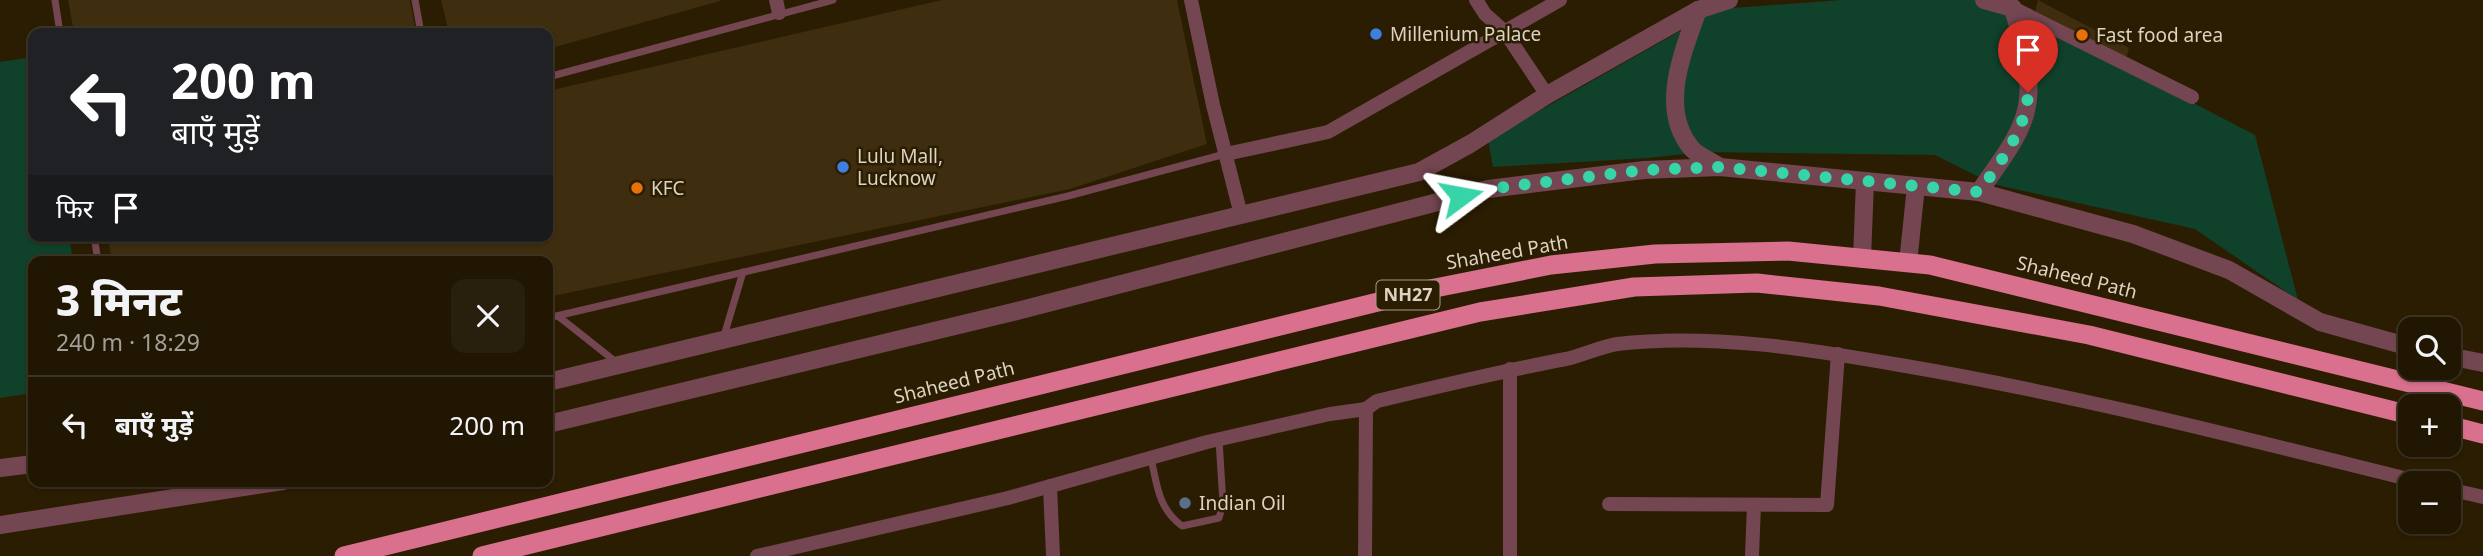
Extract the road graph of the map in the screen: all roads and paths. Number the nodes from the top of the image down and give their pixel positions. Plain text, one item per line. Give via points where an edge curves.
1 (55, 0) edge
2 (415, 0) edge
3 (832, 0) edge
4 (1191, 0) edge
5 (1476, 0) edge
6 (1560, 0) edge
7 (1729, 0) edge
8 (1984, 0) edge
9 (777, 7) edge
10 (2013, 8) junction
11 (1698, 10) junction
12 (59, 28) edge
13 (420, 28) edge
14 (1505, 32) junction
15 (553, 75) edge
16 (1546, 95) junction
17 (2192, 97) dead end
18 (1226, 154) junction
19 (1720, 167) junction
20 (1865, 181) junction
21 (1916, 186) junction
22 (1979, 192) junction
23 (1241, 215) junction
24 (1862, 259) junction
25 (1908, 263) junction
26 (743, 272) junction
27 (558, 316) junction
28 (553, 317) edge
29 (723, 340) junction
30 (2398, 344) edge
31 (1838, 354) junction
32 (2461, 359) edge
33 (2483, 363) edge
34 (619, 365) junction
35 (1510, 369) junction
36 (553, 381) edge
37 (2483, 401) edge
38 (1366, 409) junction
39 (2398, 412) edge
40 (553, 423) edge
41 (2461, 428) edge
42 (2483, 434) edge
43 (1219, 439) junction
44 (1151, 458) junction
45 (28, 465) edge
46 (0, 468) edge
47 (2398, 477) edge
48 (1050, 486) junction
49 (245, 487) edge
50 (2461, 492) edge
51 (2483, 497) edge
52 (1609, 504) dead end
53 (1754, 505) junction
54 (0, 526) edge
55 (344, 556) edge
56 (482, 556) edge
57 (757, 556) edge
58 (1053, 556) edge
59 (1365, 556) edge
60 (1510, 556) edge
61 (1752, 556) edge

1 - 12 lane
2 - 13 lane
3 - 9 lane
4 - 18 street
5 - 14 street
6 - 14 street
7 - 11 street
8 - 10 street
9 - 15 lane
10 - 17 street
10 - 22 street via 2028,77 2027,107 2011,146
11 - 16 street
11 - 19 street via 1680,60 1674,104 1679,126 1693,150
14 - 16 street
14 - 18 street via 1328,132
16 - 23 street via 1419,172
18 - 23 street
18 - 26 lane
19 - 20 street
19 - 40 street via 1644,170 1488,189 1017,311
20 - 21 street
20 - 24 street
21 - 22 street
21 - 25 street
22 - 30 street via 2145,239 2230,270 2320,322
23 - 29 street
24 - 25 highway, Shaheed Path / NH27
24 - 55 highway, Shaheed Path / NH27 via 1775,251 1655,254 1551,265 1434,288
25 - 37 highway, Shaheed Path / NH27
26 - 27 lane
26 - 29 lane
27 - 28 lane
27 - 34 lane
29 - 34 street
31 - 35 street via 1672,341 1615,345
31 - 47 street via 1979,378
31 - 53 street via 1827,505
32 - 33 street
34 - 36 street
35 - 38 street via 1377,401
35 - 60 street
38 - 43 street
38 - 59 street
39 - 56 highway, NH27 via 2089,335 1879,296 1757,283 1634,287 1480,312
41 - 42 highway
43 - 44 street
43 - 44 lane via 1223,504 1219,517 1209,521 1182,526 1169,516
44 - 48 street
45 - 46 street
48 - 57 street
48 - 58 street
49 - 54 street
50 - 51 street
52 - 53 street
53 - 61 street

